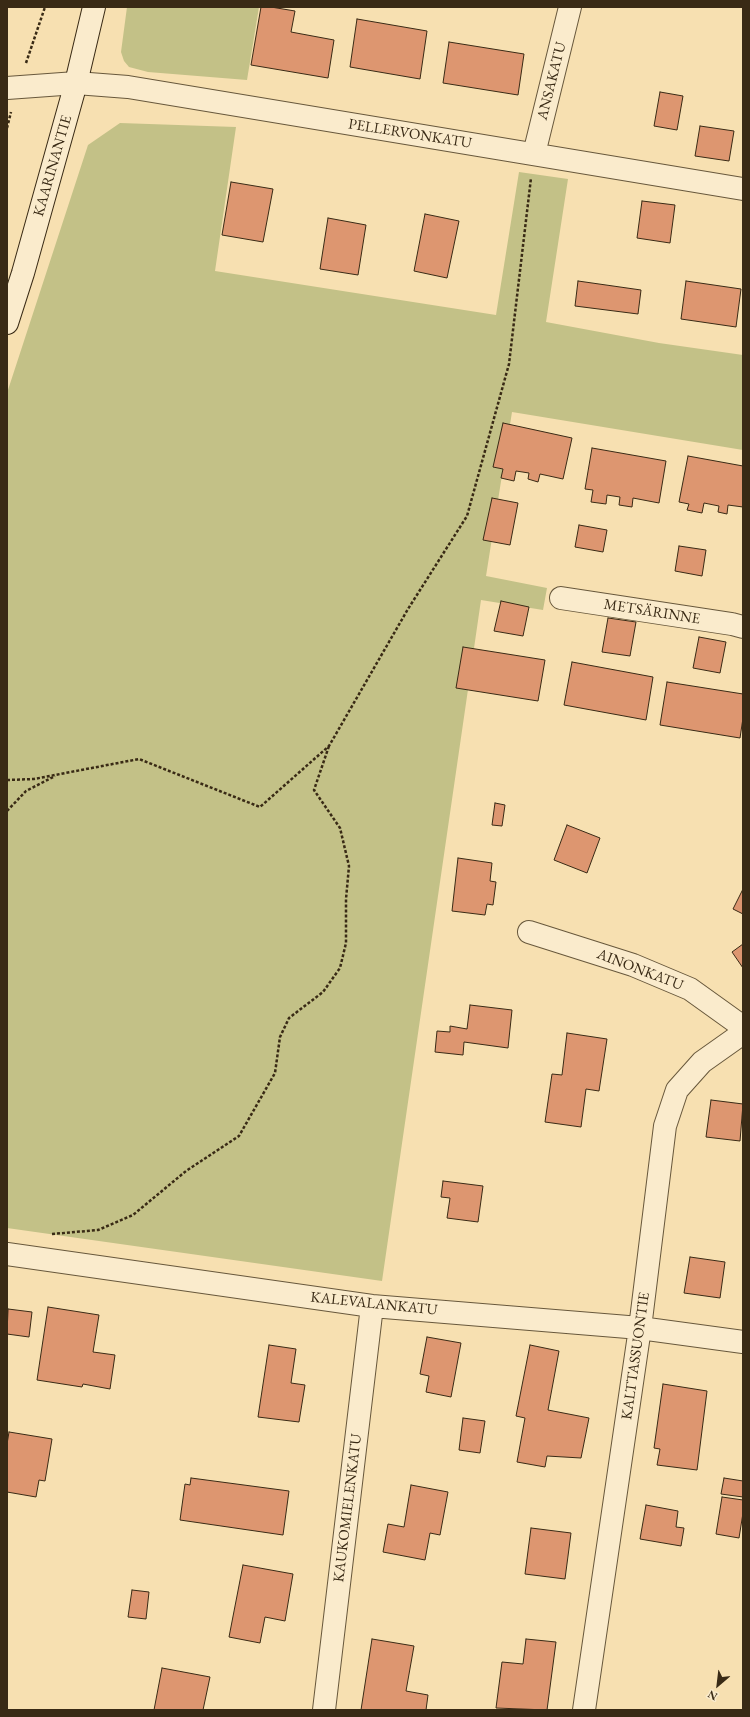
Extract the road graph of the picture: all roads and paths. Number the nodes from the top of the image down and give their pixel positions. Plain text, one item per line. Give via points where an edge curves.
1 (94, 7) edge
2 (570, 7) edge
3 (76, 83) junction
4 (7, 88) edge
5 (534, 154) junction
6 (743, 188) edge
7 (7, 323) edge
8 (561, 598) dead end
9 (743, 627) edge
10 (329, 746) junction
11 (57, 775) junction
12 (7, 780) edge
13 (7, 811) edge
14 (529, 932) dead end
15 (743, 1027) edge
16 (743, 1033) edge
17 (45, 1235) dead end
18 (7, 1254) edge
19 (372, 1306) junction
20 (640, 1328) junction
21 (743, 1342) edge
22 (324, 1710) edge
23 (584, 1710) edge

1 - 3 street, KAARINANTIE
2 - 5 street, ANSAKATU
3 - 4 street, PELLERVONKATU
3 - 5 street, PELLERVONKATU via 128,87
3 - 7 street, KAARINANTIE
5 - 6 street, PELLERVONKATU
5 - 10 path via 509,364 467,516 408,609
8 - 9 street, METSÄRINNE
10 - 11 path via 260,807 139,760
10 - 17 path via 314,790 340,828 349,866 346,943 340,968 322,992 289,1018 280,1037 275,1073 239,1136 186,1171 133,1215 98,1230
11 - 12 path via 34,780
11 - 13 path via 26,791
14 - 15 street, AINONKATU via 633,965 690,989
16 - 20 street, KALTTASSUONTIE via 702,1062 677,1090 666,1126
18 - 19 street, KALEVALANKATU
19 - 20 street, KALEVALANKATU
19 - 22 street, KAUKOMIELENKATU
20 - 21 street, KALEVALANKATU
20 - 23 street, KALTTASSUONTIE

